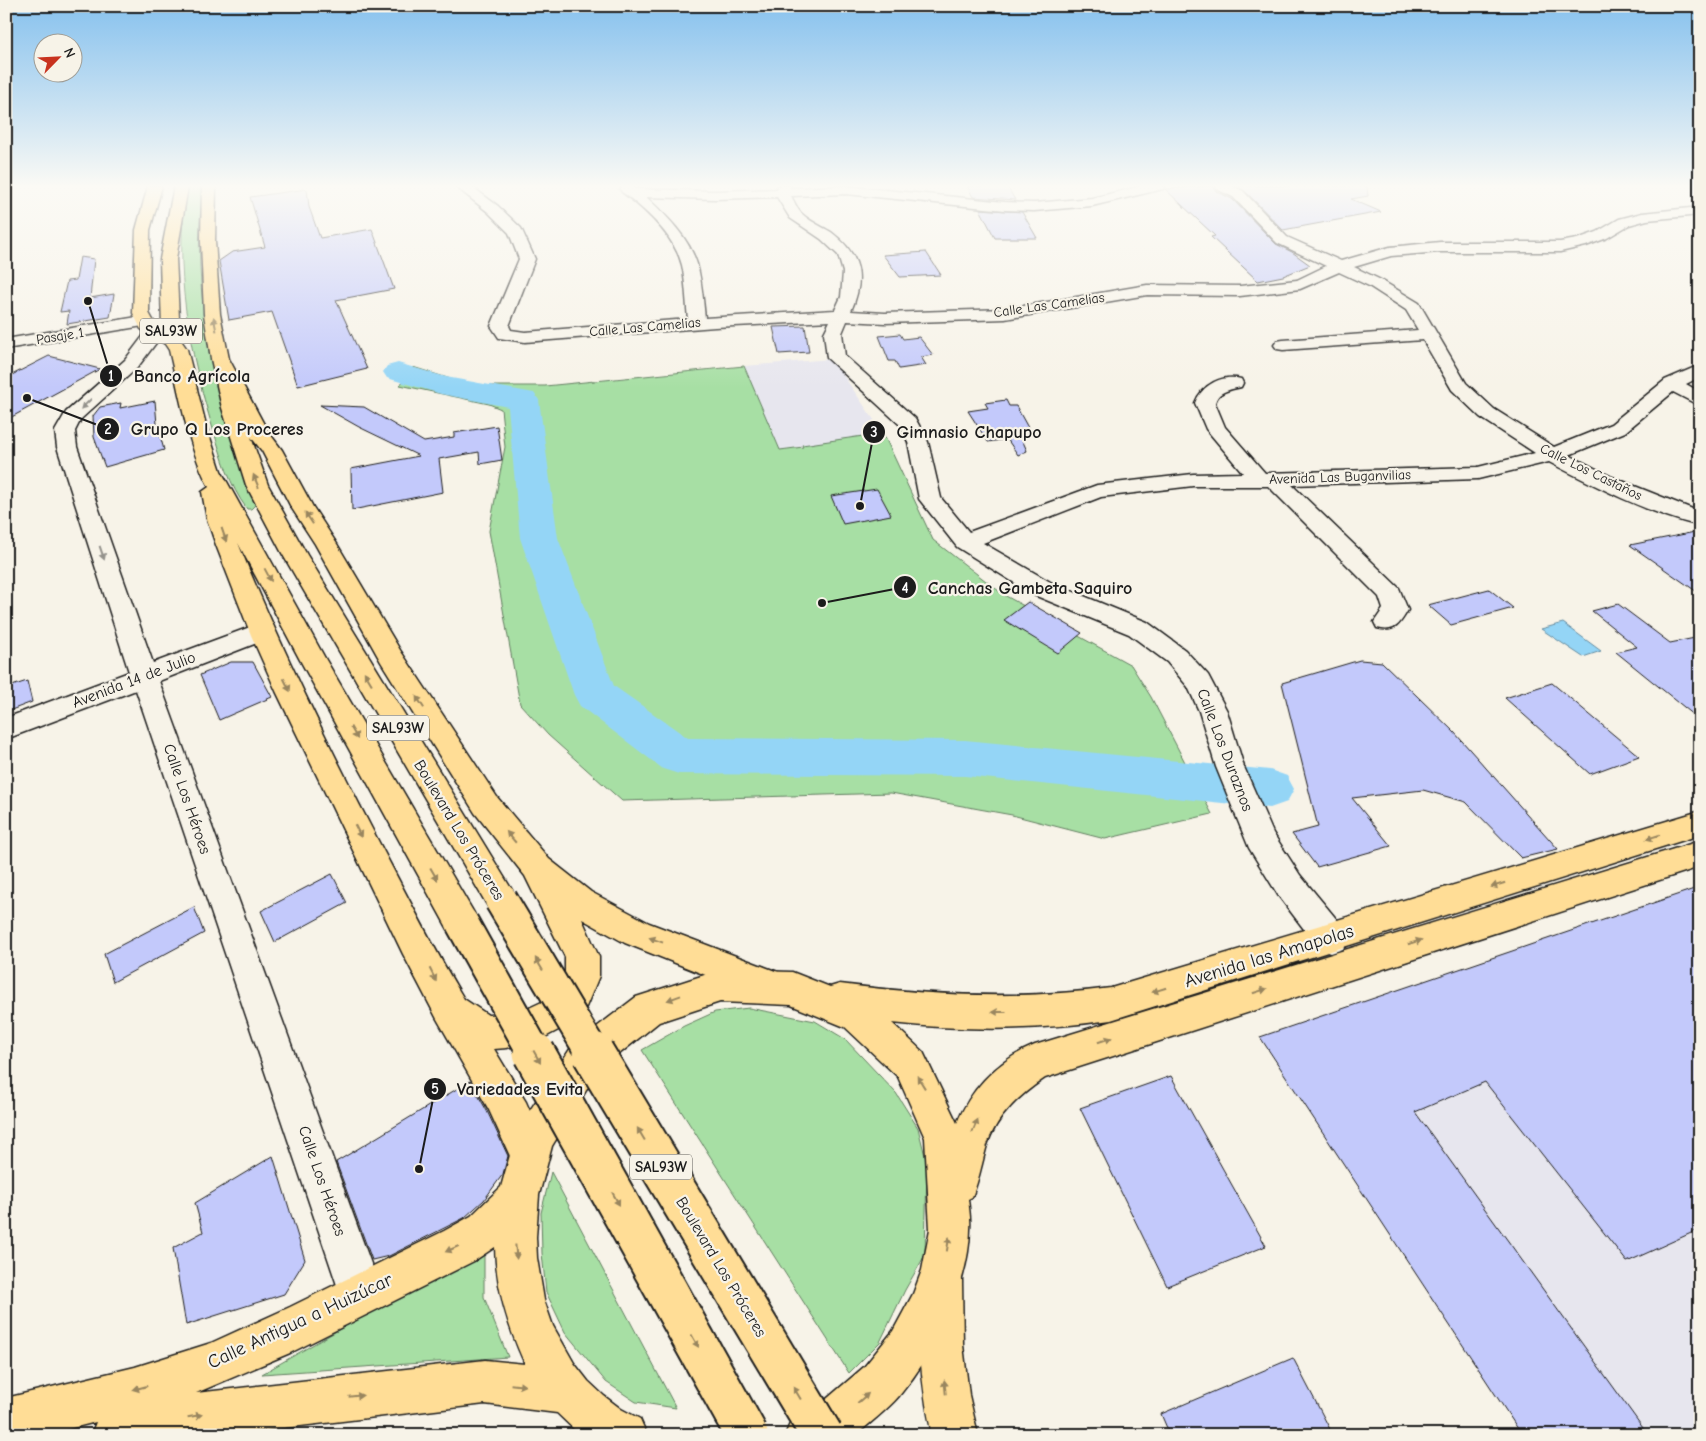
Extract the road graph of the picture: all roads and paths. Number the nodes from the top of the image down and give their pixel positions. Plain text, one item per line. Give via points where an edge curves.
1 (142, 253) edge
2 (169, 253) edge
3 (209, 253) edge
4 (525, 253) edge
5 (685, 253) edge
6 (845, 253) edge
7 (1309, 253) edge
8 (1386, 253) edge
9 (1338, 267) junction
10 (840, 315) junction
11 (696, 323) junction
12 (157, 331) junction
13 (1429, 334) junction
14 (6, 344) edge
15 (1283, 345) dead end
16 (220, 359) junction
17 (1700, 370) edge
18 (1234, 383) dead end
19 (1672, 384) junction
20 (1700, 400) edge
21 (1552, 456) junction
22 (211, 471) junction
23 (1267, 480) junction
24 (1700, 519) edge
25 (965, 542) junction
26 (326, 544) junction
27 (295, 555) junction
28 (1386, 622) dead end
29 (261, 632) junction
30 (144, 676) junction
31 (6, 729) edge
32 (1700, 822) edge
33 (1700, 854) edge
34 (538, 868) junction
35 (1331, 938) junction
36 (766, 983) junction
37 (826, 998) junction
38 (450, 1007) junction
39 (529, 1153) junction
40 (518, 1199) junction
41 (952, 1206) junction
42 (941, 1280) junction
43 (361, 1294) junction
44 (569, 1392) junction
45 (6, 1421) edge
46 (619, 1434) edge
47 (114, 1435) edge
48 (747, 1435) edge
49 (808, 1435) edge
50 (822, 1435) edge
51 (955, 1435) edge

1 - 12 main road via 141,312
2 - 12 main road, SAL93W
16 -> 3 main road, Boulevard Los Próceres / SAL93W via 212,314
4 - 11 street, Calle Las Camelias via 527,259 500,326 505,334 525,337
5 - 11 street
6 - 10 street, Calle Los Duraznos via 851,272 849,297
7 - 9 street, Calle Los Castaños
8 - 9 street, Calle Las Camelias
9 - 10 street, Calle Las Camelias via 1300,284 1240,291 1147,290 1005,314 885,318
9 - 13 street, Calle Los Castaños via 1375,283 1413,307
10 - 11 street, Calle Las Camelias
10 - 25 street, Calle Los Duraznos via 833,333 836,358 908,422 918,442 930,499
12 - 14 street, Pasaje 1
12 - 22 main road, SAL93W via 178,349 196,426
12 -> 30 street, Calle Los Héroes via 131,364 73,416 65,431 67,447
13 - 15 street
13 - 21 street, Calle Los Castaños via 1459,386 1487,413
26 -> 16 main road via 272,450 258,432
27 -> 16 main road, Boulevard Los Próceres / SAL93W via 257,485
17 - 19 street, Avenida Las Buganvilias
18 - 23 street via 1218,387 1208,394 1205,403 1216,429
19 - 20 street
19 - 21 street, Avenida Las Buganvilias via 1618,428
21 - 23 street, Avenida Las Buganvilias via 1478,473
21 - 24 street, Calle Los Castaños via 1604,482
22 -> 29 main road via 215,509
22 -> 48 main road, SAL93W, bridge via 313,660
23 - 25 street, Avenida Las Buganvilias via 1193,480 1097,491
23 - 28 street via 1390,594 1396,610
25 - 35 street, Calle Los Duraznos via 1043,589 1138,628 1176,656 1199,682 1213,711 1233,775 1260,839 1288,885
26 - 27 main road
34 -> 26 main road via 486,805 390,656
50 -> 27 main road, Boulevard Los Próceres / SAL93W, bridge
29 - 30 street, Avenida 14 de Julio
29 -> 38 main road via 341,798
30 - 31 street, Avenida 14 de Julio
30 - 43 street, Calle Los Héroes
32 -> 35 main road, Avenida las Amapolas
41 -> 33 main road, Avenida las Amapolas via 964,1152 980,1114 997,1091 1035,1063
36 -> 34 main road via 637,933 580,902
34 - 38 main road via 582,957 582,976 574,995 556,1013 534,1024 507,1031 483,1032
35 -> 37 main road, Avenida las Amapolas via 1111,1004 1076,1010 963,1012 902,1009
36 - 37 main road
36 -> 39 main road via 695,990 660,1003 628,1022 597,1047 569,1077 546,1113
41 -> 37 main road via 946,1143 924,1088 909,1064 871,1024
38 - 39 main road
39 - 40 main road
40 -> 43 main road, Calle Antigua a Huizúcar via 485,1230 459,1246
40 -> 44 main road via 517,1272 528,1320 545,1358
42 -> 41 main road
49 -> 42 main road via 836,1421 882,1382 917,1334
51 -> 42 main road via 946,1395 941,1345
43 -> 45 main road, Calle Antigua a Huizúcar via 261,1344 210,1365 150,1385
44 - 46 main road
47 -> 44 main road via 193,1416 486,1382

